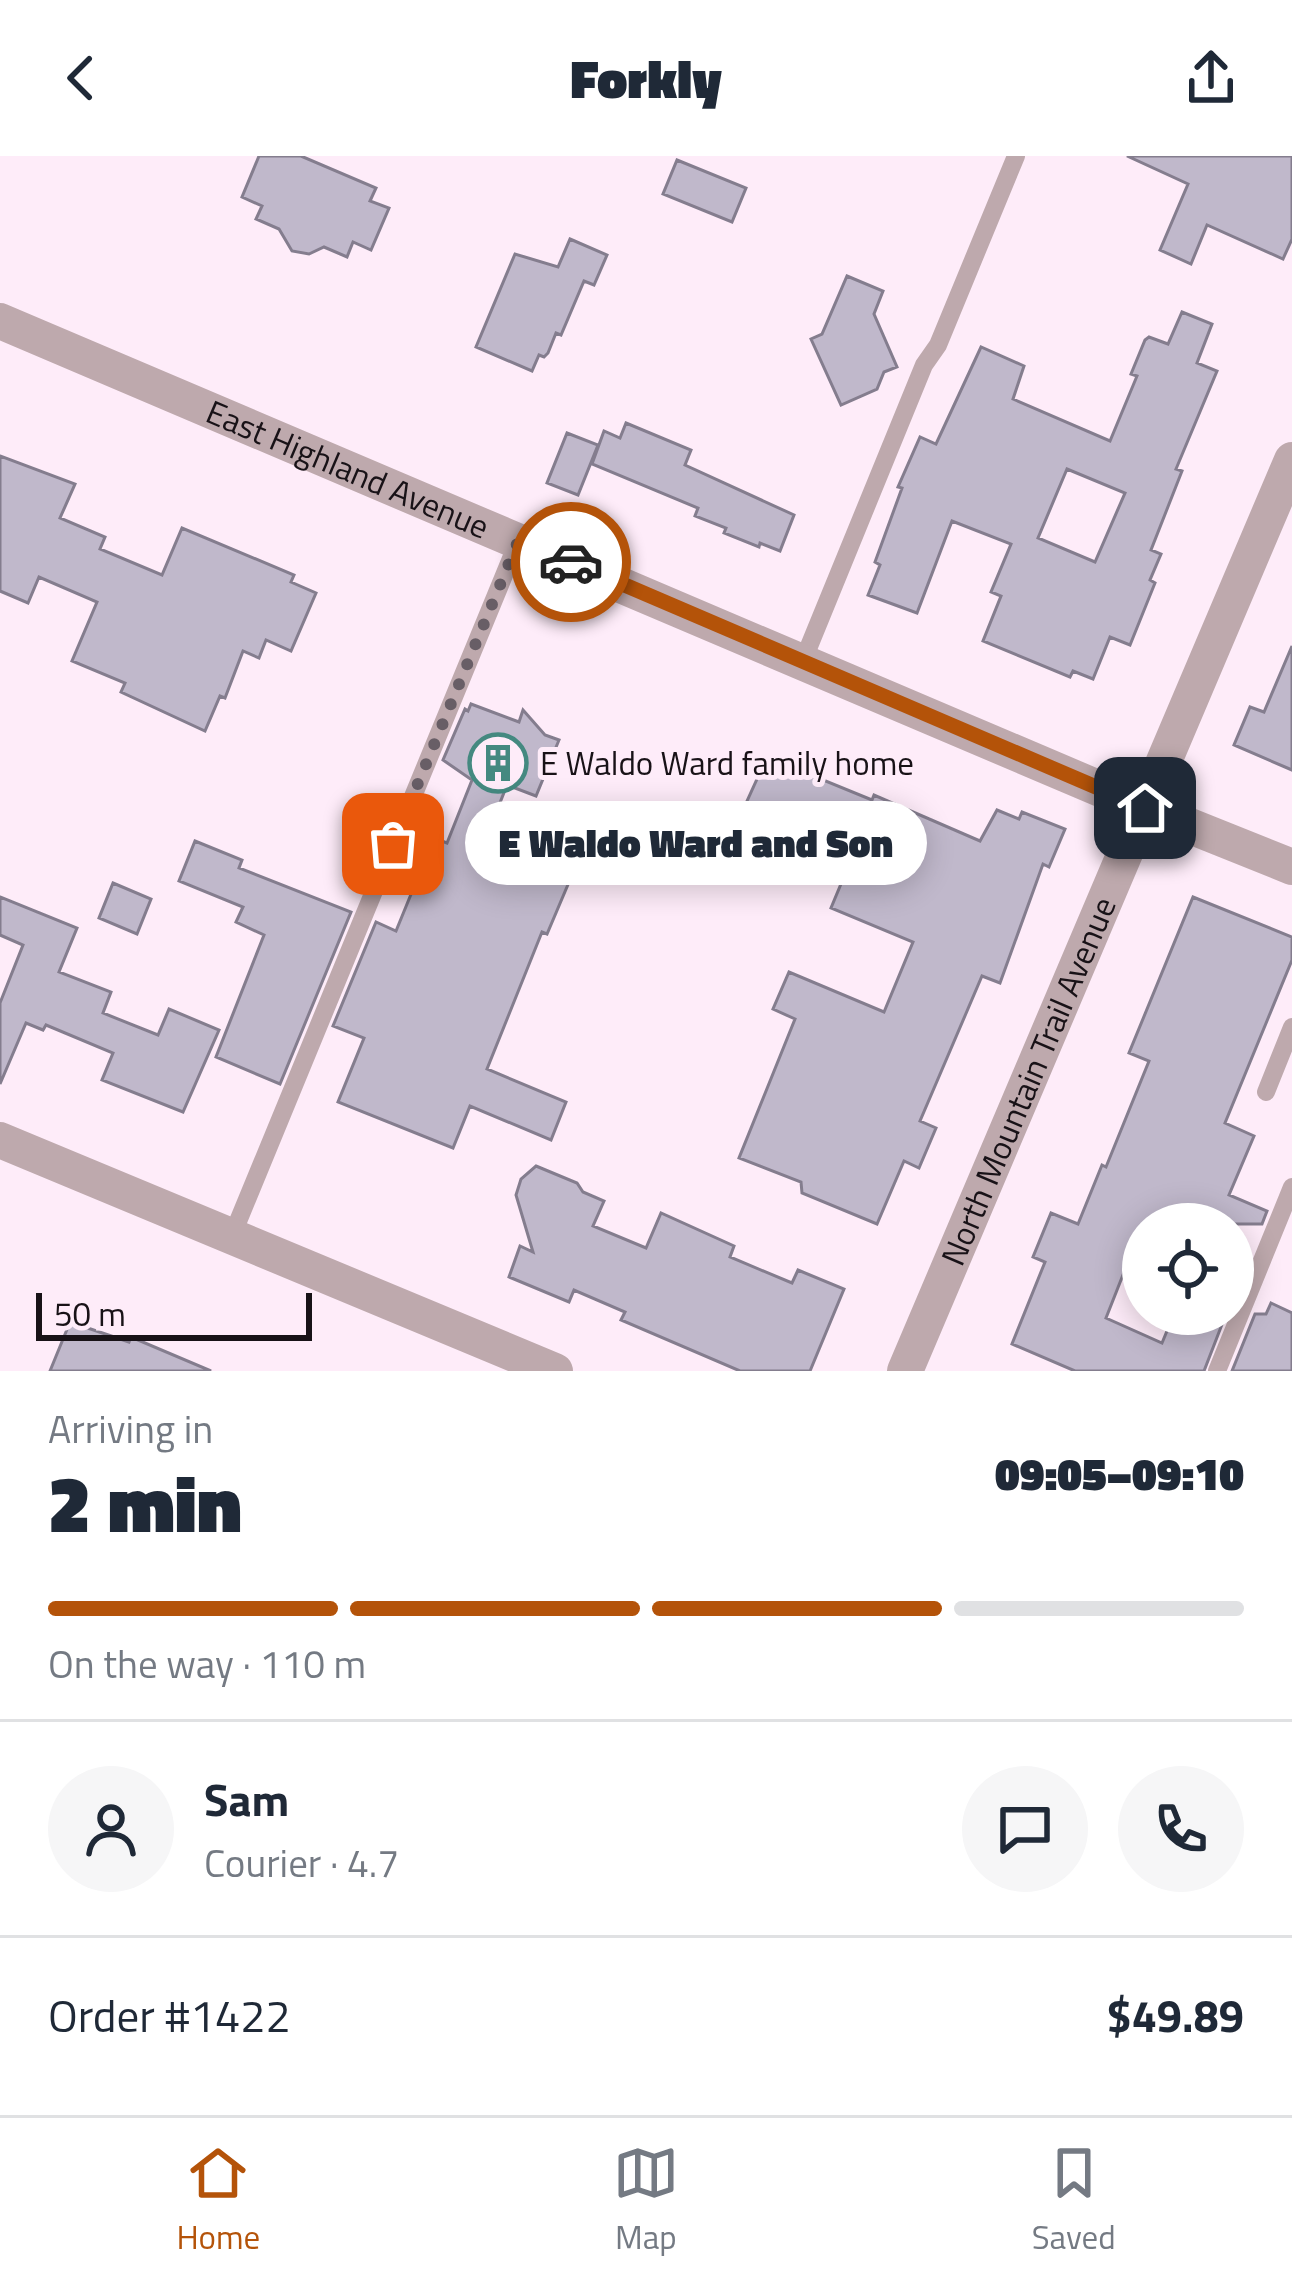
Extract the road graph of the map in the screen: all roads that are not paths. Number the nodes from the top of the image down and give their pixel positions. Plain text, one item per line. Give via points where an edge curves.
1 (1016, 156) edge
2 (0, 321) edge
3 (1292, 460) edge
4 (519, 539) junction
5 (803, 661) junction
6 (1145, 808) junction
7 (1292, 867) edge
8 (1292, 1027) edge
9 (1266, 1092) dead end
10 (0, 1140) edge
11 (1292, 1187) edge
12 (232, 1236) junction
13 (555, 1371) edge
14 (904, 1371) edge
15 (1217, 1371) edge

1 - 5 lane
2 - 4 street, East Highland Avenue
3 - 6 street, North Mountain Trail Avenue
4 - 5 street, East Highland Avenue
4 - 12 lane
5 - 6 street, East Highland Avenue
6 - 7 street, East Highland Avenue
6 - 14 street, North Mountain Trail Avenue
8 - 9 lane
10 - 12 street
11 - 15 lane
12 - 13 street

